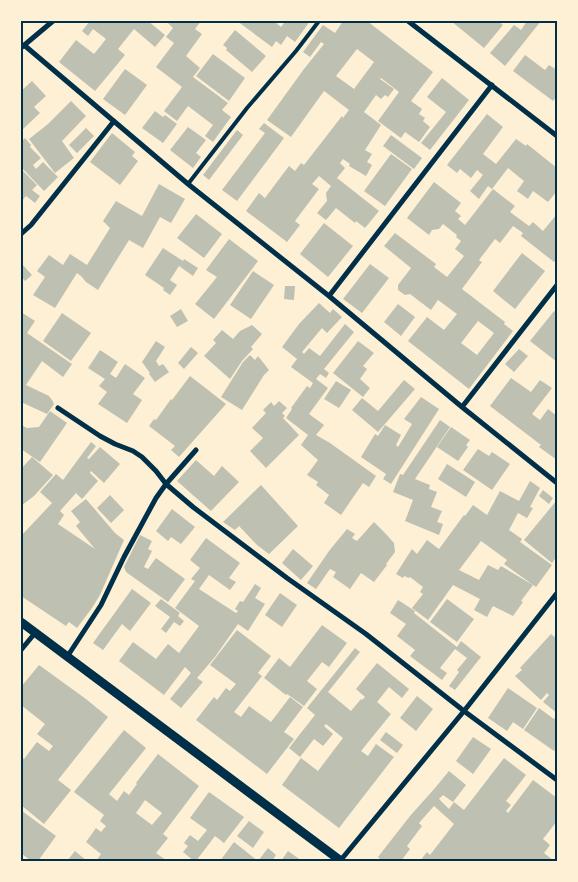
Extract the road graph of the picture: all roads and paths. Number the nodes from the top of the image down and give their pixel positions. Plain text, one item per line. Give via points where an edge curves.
1 (53, 21) edge
2 (318, 21) edge
3 (408, 21) edge
4 (23, 46) edge
5 (492, 85) junction
6 (114, 120) junction
7 (557, 136) edge
8 (188, 184) junction
9 (21, 234) edge
10 (557, 285) edge
11 (329, 296) junction
12 (462, 407) junction
13 (58, 408) dead end
14 (196, 450) dead end
15 (557, 483) edge
16 (166, 484) junction
17 (557, 593) edge
18 (21, 622) edge
19 (35, 633) junction
20 (21, 650) edge
21 (67, 657) junction
22 (464, 711) junction
23 (557, 780) edge
24 (340, 861) edge

1 - 4 street
2 - 8 lane
3 - 5 street
4 - 6 street
5 - 7 street
5 - 11 street
6 - 8 street
6 - 9 street
8 - 11 street
10 - 12 street
11 - 12 street
12 - 15 street
13 - 16 street via 100,436 142,457
14 - 16 street
16 - 21 street via 147,514 101,605
16 - 22 street
17 - 22 street
18 - 19 street
19 - 20 street
19 - 21 street
21 - 24 street
22 - 23 street
22 - 24 street

